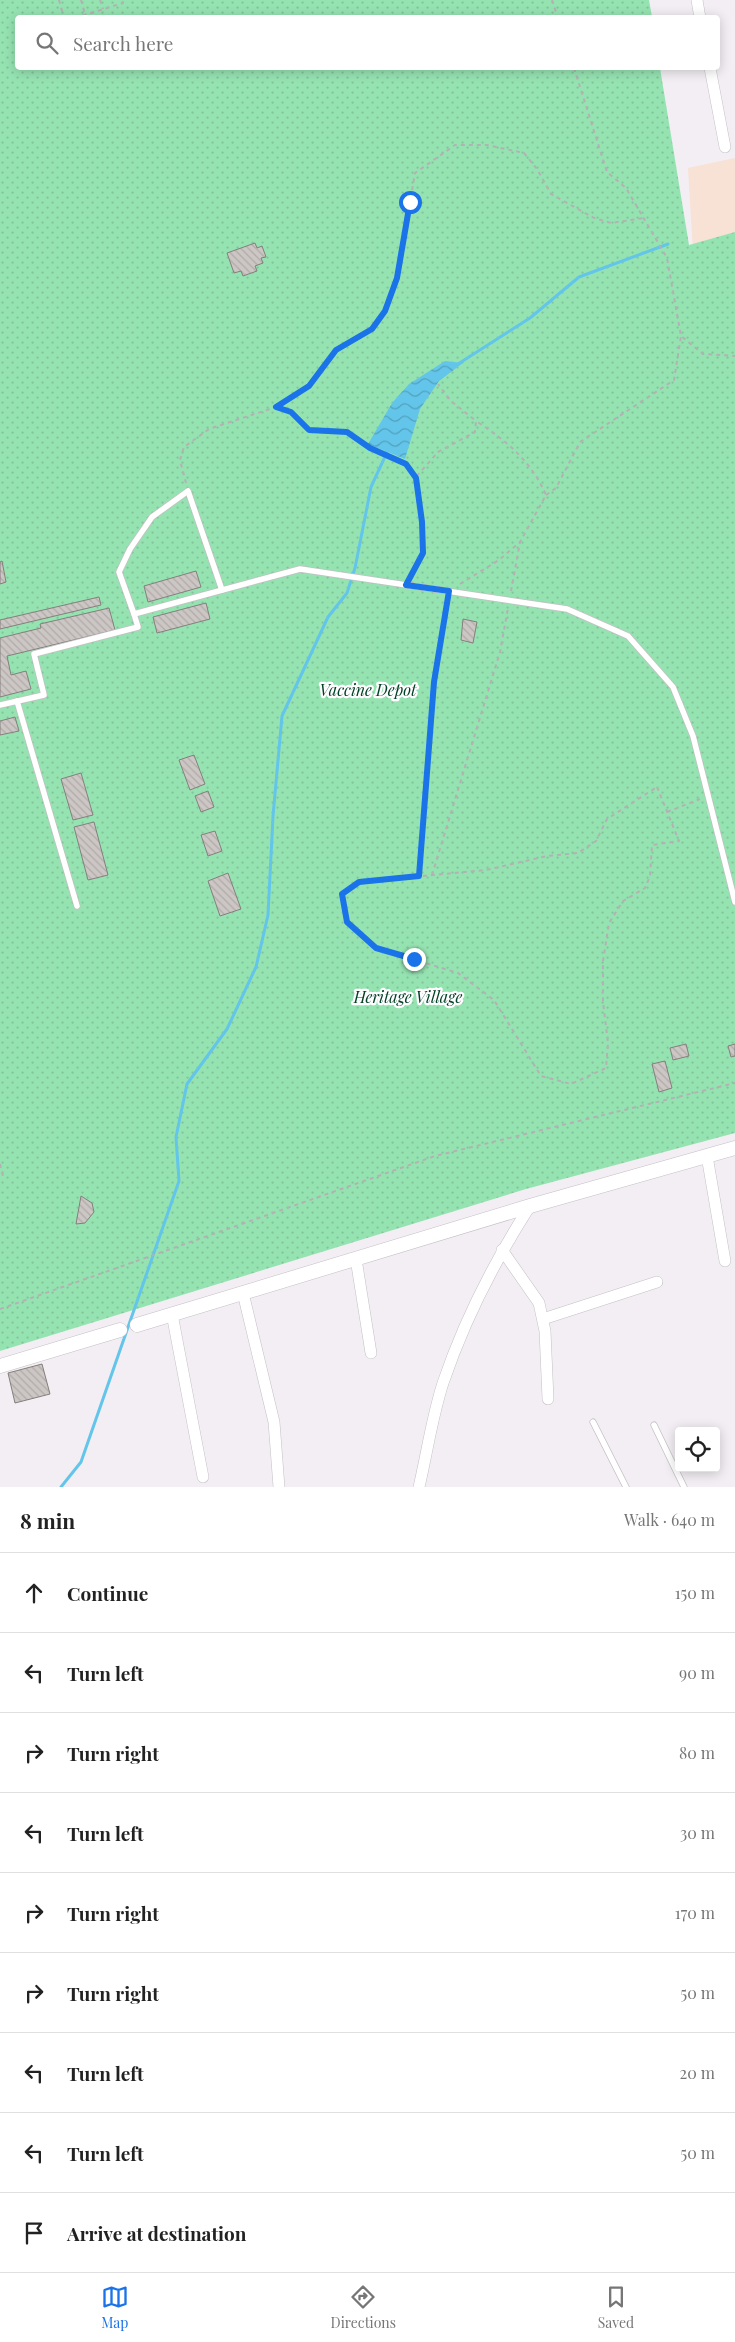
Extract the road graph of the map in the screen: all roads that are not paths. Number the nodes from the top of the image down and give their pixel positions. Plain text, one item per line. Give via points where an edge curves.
1 (697, 0) edge
2 (700, 15) edge
3 (710, 70) edge
4 (726, 147) dead end
5 (222, 590) junction
6 (134, 614) junction
7 (17, 701) junction
8 (0, 705) edge
9 (735, 902) edge
10 (77, 906) dead end
11 (735, 1148) edge
12 (707, 1156) junction
13 (530, 1206) junction
14 (502, 1250) junction
15 (356, 1259) junction
16 (725, 1261) dead end
17 (657, 1282) dead end
18 (243, 1293) junction
19 (172, 1314) junction
20 (543, 1319) junction
21 (137, 1325) dead end
22 (120, 1330) dead end
23 (371, 1352) dead end
24 (0, 1366) edge
25 (548, 1399) dead end
26 (593, 1422) dead end
27 (654, 1425) dead end
28 (203, 1477) dead end
29 (279, 1487) edge
30 (419, 1487) edge
31 (626, 1487) edge
32 (684, 1487) edge

1 - 2 street
3 - 4 street
5 - 6 lane
5 - 6 lane via 188,491 152,517 119,572
5 - 9 lane via 300,569 567,608 628,636 673,687 692,736
6 - 7 lane via 138,627 34,654 44,695
7 - 8 lane
7 - 10 lane
11 - 12 street
12 - 13 street
12 - 16 street
13 - 14 street
13 - 15 street
14 - 20 street via 539,1303
14 - 30 street via 460,1336 442,1386
15 - 18 street
15 - 23 street
17 - 20 street
18 - 19 street
18 - 29 street via 274,1422
19 - 21 street
19 - 28 street
20 - 25 street
22 - 24 street
26 - 31 lane
27 - 32 lane

